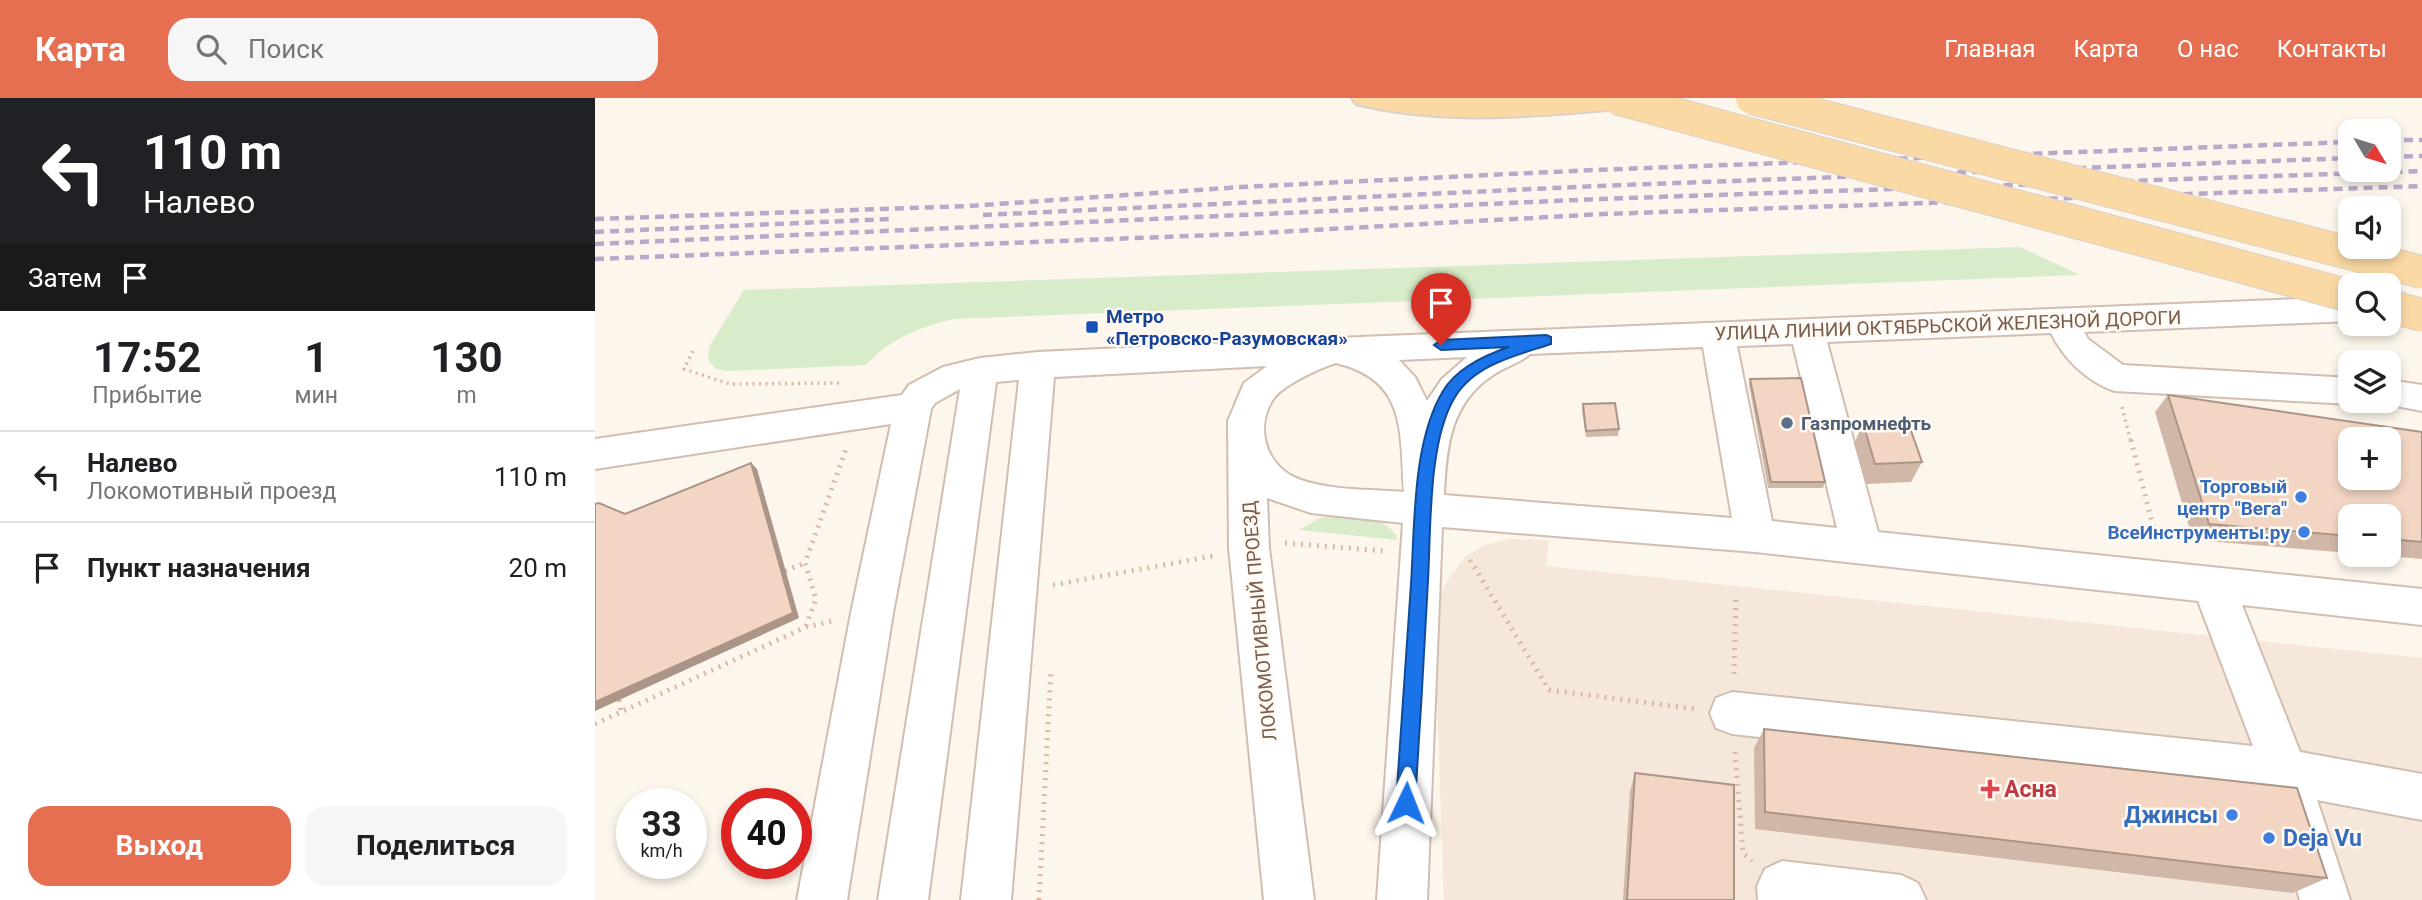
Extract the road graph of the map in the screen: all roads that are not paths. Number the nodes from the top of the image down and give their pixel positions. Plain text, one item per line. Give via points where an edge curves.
1 (1366, 98) edge
2 (1616, 98) edge
3 (1653, 98) edge
4 (1752, 98) edge
5 (2422, 272) edge
6 (2338, 293) edge
7 (2422, 306) edge
8 (2401, 307) edge
9 (2338, 310) edge
10 (2401, 310) edge
11 (2422, 315) edge
12 (2062, 321) junction
13 (1807, 331) junction
14 (1718, 334) junction
15 (1546, 340) junction
16 (1336, 350) junction
17 (1038, 365) junction
18 (979, 372) junction
19 (2338, 390) edge
20 (2401, 395) edge
21 (2422, 398) edge
22 (913, 407) junction
23 (1247, 447) junction
24 (595, 454) edge
25 (1424, 508) junction
26 (1755, 536) junction
27 (1862, 549) junction
28 (2213, 585) junction
29 (2422, 607) edge
30 (1732, 713) road end
31 (2285, 772) junction
32 (2422, 797) edge
33 (1783, 893) edge
34 (822, 900) edge
35 (903, 900) edge
36 (986, 900) edge
37 (1289, 900) edge
38 (1402, 900) edge
39 (1901, 900) edge
40 (2325, 900) edge

1 - 3 main road via 1488,110
2 - 6 main road, bridge
4 - 5 main road, bridge
7 - 8 street
9 - 12 street, УЛИЦА ЛИНИИ ОКТЯБРЬСКОЙ ЖЕЛЕЗНОЙ ДОРОГИ
10 - 11 main road, bridge
12 - 13 street, УЛИЦА ЛИНИИ ОКТЯБРЬСКОЙ ЖЕЛЕЗНОЙ ДОРОГИ
12 - 19 street via 2075,347 2115,378
13 - 14 street, УЛИЦА ЛИНИИ ОКТЯБРЬСКОЙ ЖЕЛЕЗНОЙ ДОРОГИ
13 - 27 street via 1822,437
14 - 15 street, УЛИЦА ЛИНИИ ОКТЯБРЬСКОЙ ЖЕЛЕЗНОЙ ДОРОГИ
14 - 26 street via 1747,438
15 - 16 street, ЛОКОМОТИВНЫЙ ПРОЕЗД
15 - 25 street via 1493,357 1450,392 1432,432
16 - 17 street
16 - 23 street, ЛОКОМОТИВНЫЙ ПРОЕЗД via 1291,367 1257,392 1246,421
16 - 25 street via 1381,362 1406,392 1418,433
17 - 18 street
17 - 36 street
18 - 22 street via 937,384
18 - 35 street
20 - 21 street
22 - 24 street via 851,399
22 - 34 street
23 - 25 street via 1260,472 1304,496
23 - 37 street, ЛОКОМОТИВНЫЙ ПРОЕЗД via 1250,559
25 - 26 street
25 - 38 street
26 - 27 street
27 - 28 street
28 - 29 street
28 - 31 street
30 - 31 street
31 - 32 street
31 - 40 street
33 - 39 street

